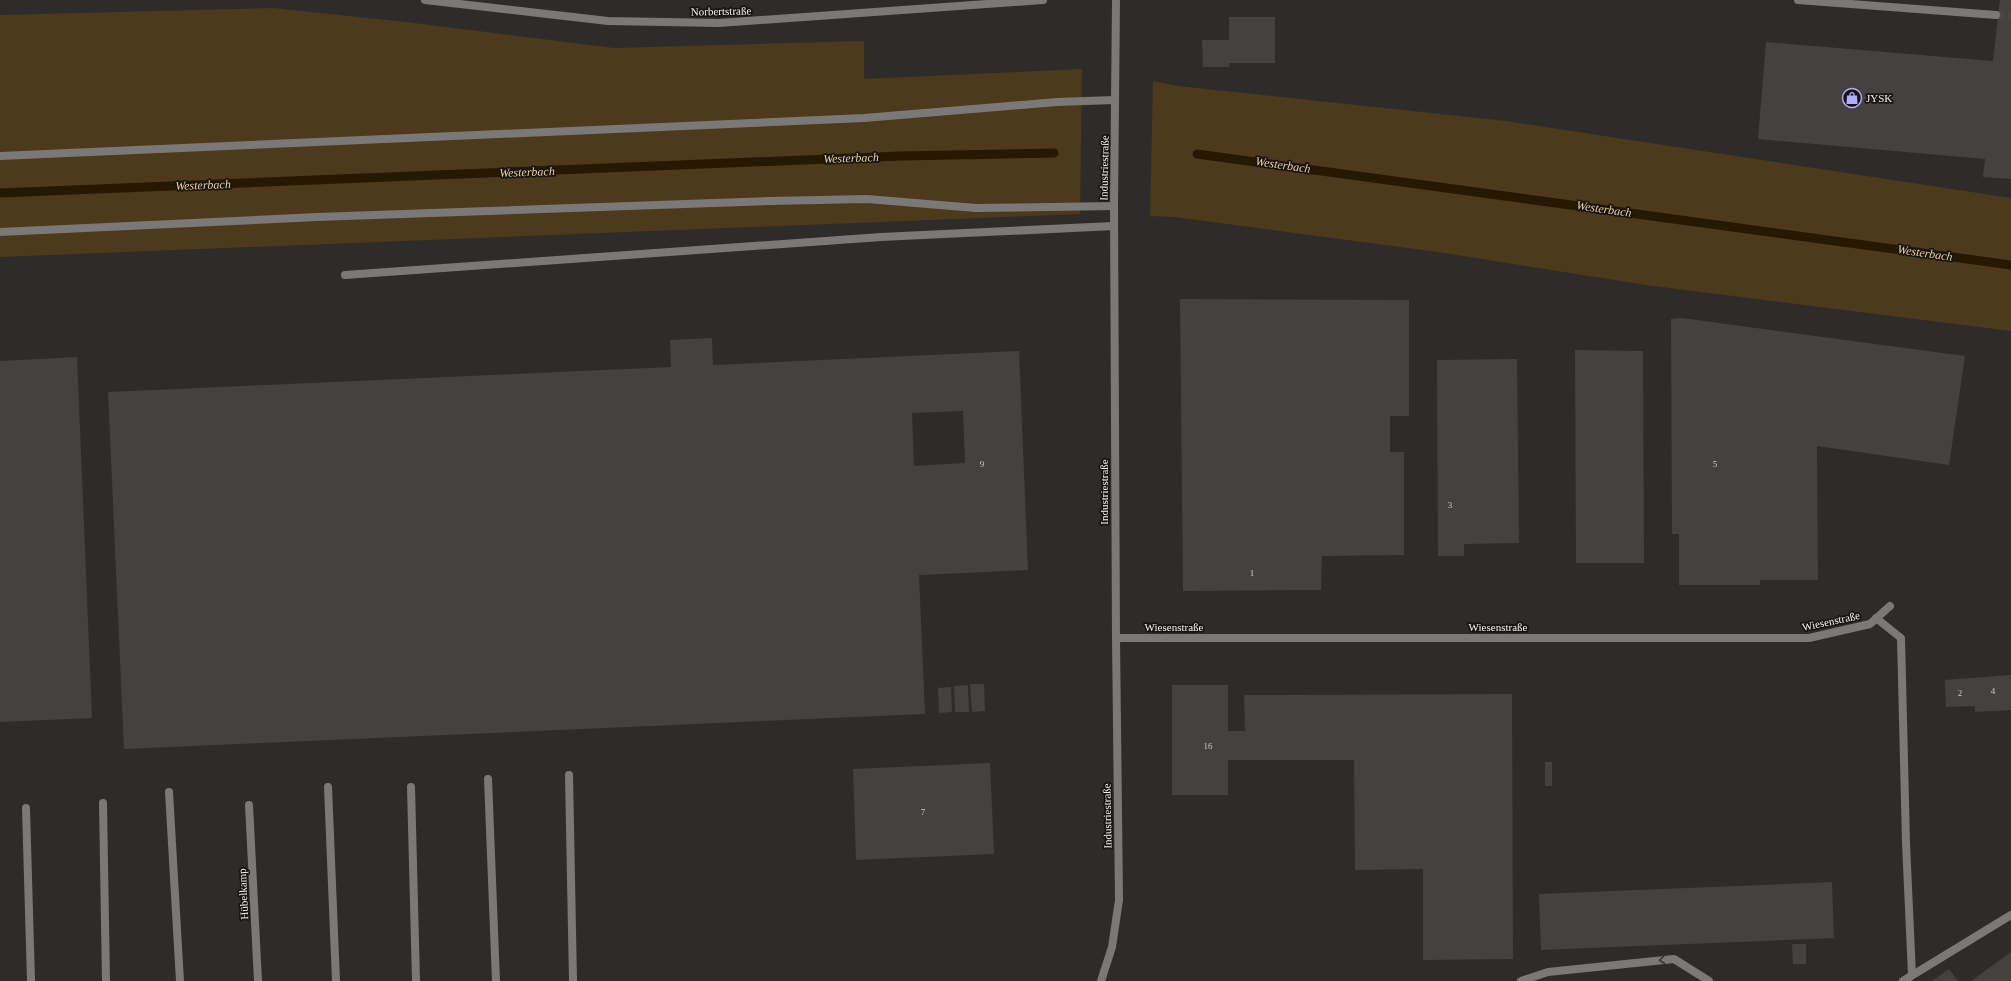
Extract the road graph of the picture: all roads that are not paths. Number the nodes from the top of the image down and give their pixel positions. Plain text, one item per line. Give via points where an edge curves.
1 (425, 0) edge
2 (1043, 0) edge
3 (1116, 0) edge
4 (1798, 0) edge
5 (1996, 14) tunnel mouth
6 (1115, 100) junction
7 (0, 156) edge
8 (1114, 206) junction
9 (1114, 226) junction
10 (0, 232) edge
11 (344, 275) dead end
12 (1890, 606) dead end
13 (1876, 618) junction
14 (1116, 638) junction
15 (569, 775) dead end
16 (488, 779) dead end
17 (328, 787) dead end
18 (411, 787) dead end
19 (169, 792) dead end
20 (103, 803) dead end
21 (249, 805) dead end
22 (26, 808) dead end
23 (2011, 915) edge
24 (1912, 975) junction
25 (31, 981) edge
26 (106, 981) edge
27 (180, 981) edge
28 (258, 981) edge
29 (336, 981) edge
30 (416, 981) edge
31 (496, 981) edge
32 (573, 981) edge
33 (1101, 981) edge
34 (1521, 981) edge
35 (1709, 981) edge
36 (1903, 981) edge

1 - 2 street, Norbertstraße via 608,21 719,23
3 - 6 street, Industriestraße
4 - 5 street
6 - 7 street via 1057,102 840,119
6 - 8 street, Industriestraße
8 - 9 street, Industriestraße
8 - 10 street via 976,208 867,199 770,201 317,217
9 - 11 street via 881,237
9 - 14 street, Industriestraße
12 - 13 street, Wiesenstraße
13 - 14 street, Wiesenstraße via 1870,624 1810,638
13 - 24 street, Wiesenstraße via 1901,638
14 - 33 street, Industriestraße via 1119,900 1112,947
15 - 32 street
16 - 31 street
17 - 29 street
18 - 30 street
19 - 27 street
20 - 26 street
21 - 28 street, Hübelkamp
22 - 25 street
23 - 24 street
24 - 36 street
35 -> 34 street via 1674,959 1548,972

